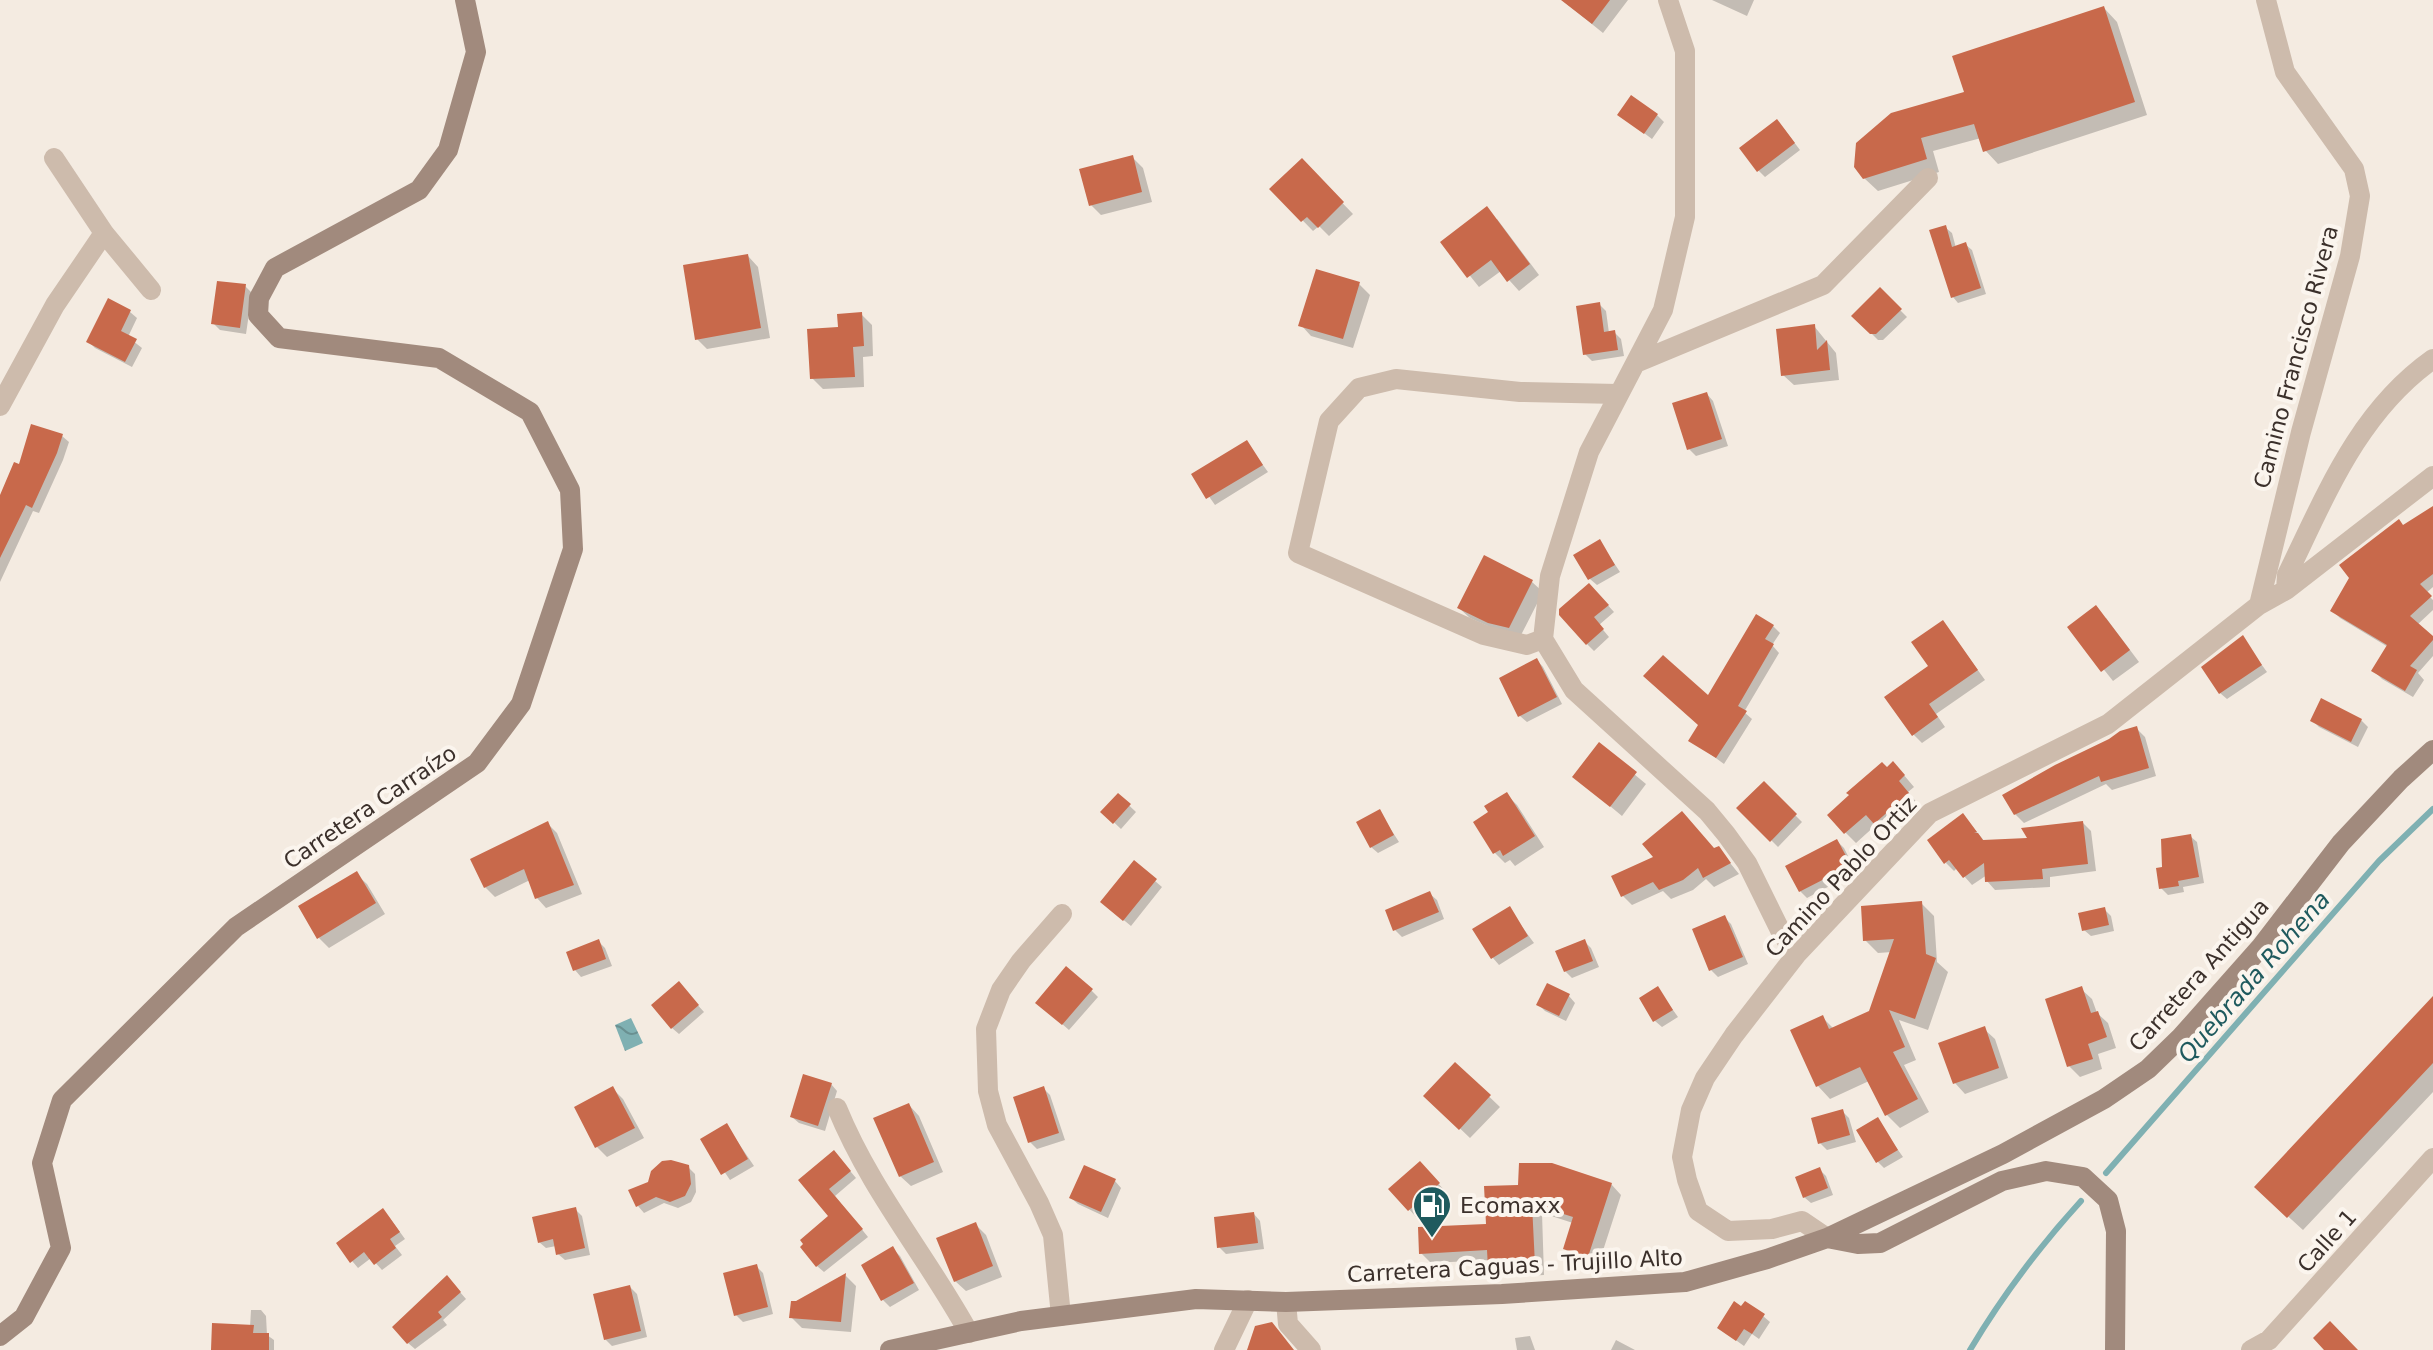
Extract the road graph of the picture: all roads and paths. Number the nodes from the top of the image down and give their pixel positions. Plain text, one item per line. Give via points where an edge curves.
1 (465, 0) edge
2 (1668, 0) edge
3 (2266, 0) edge
4 (54, 158) dead end
5 (1928, 178) dead end
6 (104, 233) junction
7 (151, 290) dead end
8 (2433, 359) edge
9 (1638, 362) junction
10 (1618, 394) junction
11 (0, 406) edge
12 (2433, 476) edge
13 (2286, 590) junction
14 (2259, 605) junction
15 (1543, 639) junction
16 (2433, 750) edge
17 (1062, 914) dead end
18 (1796, 955) junction
19 (837, 1108) dead end
20 (2433, 1158) edge
21 (1827, 1238) junction
22 (1248, 1300) junction
23 (1286, 1302) junction
24 (1061, 1316) junction
25 (969, 1333) junction
26 (0, 1336) edge
27 (890, 1350) edge
28 (1224, 1350) edge
29 (1311, 1350) edge
30 (2115, 1350) edge
31 (2251, 1350) edge

1 - 26 street, Carretera Carraízo via 476,52 448,150 419,190 275,268 259,298 258,315 279,338 439,358 530,412 570,490 573,549 540,653 521,704 477,763 236,927 62,1100 42,1163 61,1248 24,1317
2 - 9 street via 1685,51 1685,217 1663,310
3 - 14 street, Camino Francisco Rivera via 2285,72 2354,169 2360,196 2350,256
4 - 6 street
5 - 9 street via 1823,285
6 - 7 street
6 - 11 street via 55,305
8 - 13 street via 2366,424 2339,467 2287,575
9 - 10 street
10 - 15 street via 1589,452 1554,562
10 - 15 street via 1520,392 1396,379 1359,388 1329,421 1298,553 1484,635 1527,645
12 - 13 street, Camino Pablo Ortiz
13 - 14 street, Camino Pablo Ortiz
14 - 18 street, Camino Pablo Ortiz via 2108,724 1930,813
15 - 18 street via 1574,690 1726,834
16 - 21 street, Carretera Antigua via 2341,843 2260,948 2148,1069 2003,1154
17 - 24 street via 1001,990 986,1029 988,1091 997,1125 1053,1235
18 - 21 street, Camino Pablo Ortiz via 1705,1078 1691,1110 1682,1157 1698,1211 1728,1231 1802,1221
19 - 25 street via 853,1149
20 - 31 street, Calle 1 via 2269,1340
21 - 23 street, Carretera Caguas - Trujillo Alto via 1685,1282
21 - 30 street, Carretera Caguas - Trujillo Alto via 1880,1243 2002,1181 2046,1171 2083,1177 2108,1200 2116,1231
22 - 23 street, Carretera Caguas - Trujillo Alto
22 - 24 street, Carretera Caguas - Trujillo Alto via 1196,1299
22 - 28 street
23 - 29 street via 1288,1324
24 - 25 street, Carretera Caguas - Trujillo Alto
25 - 27 street, Carretera Caguas - Trujillo Alto

